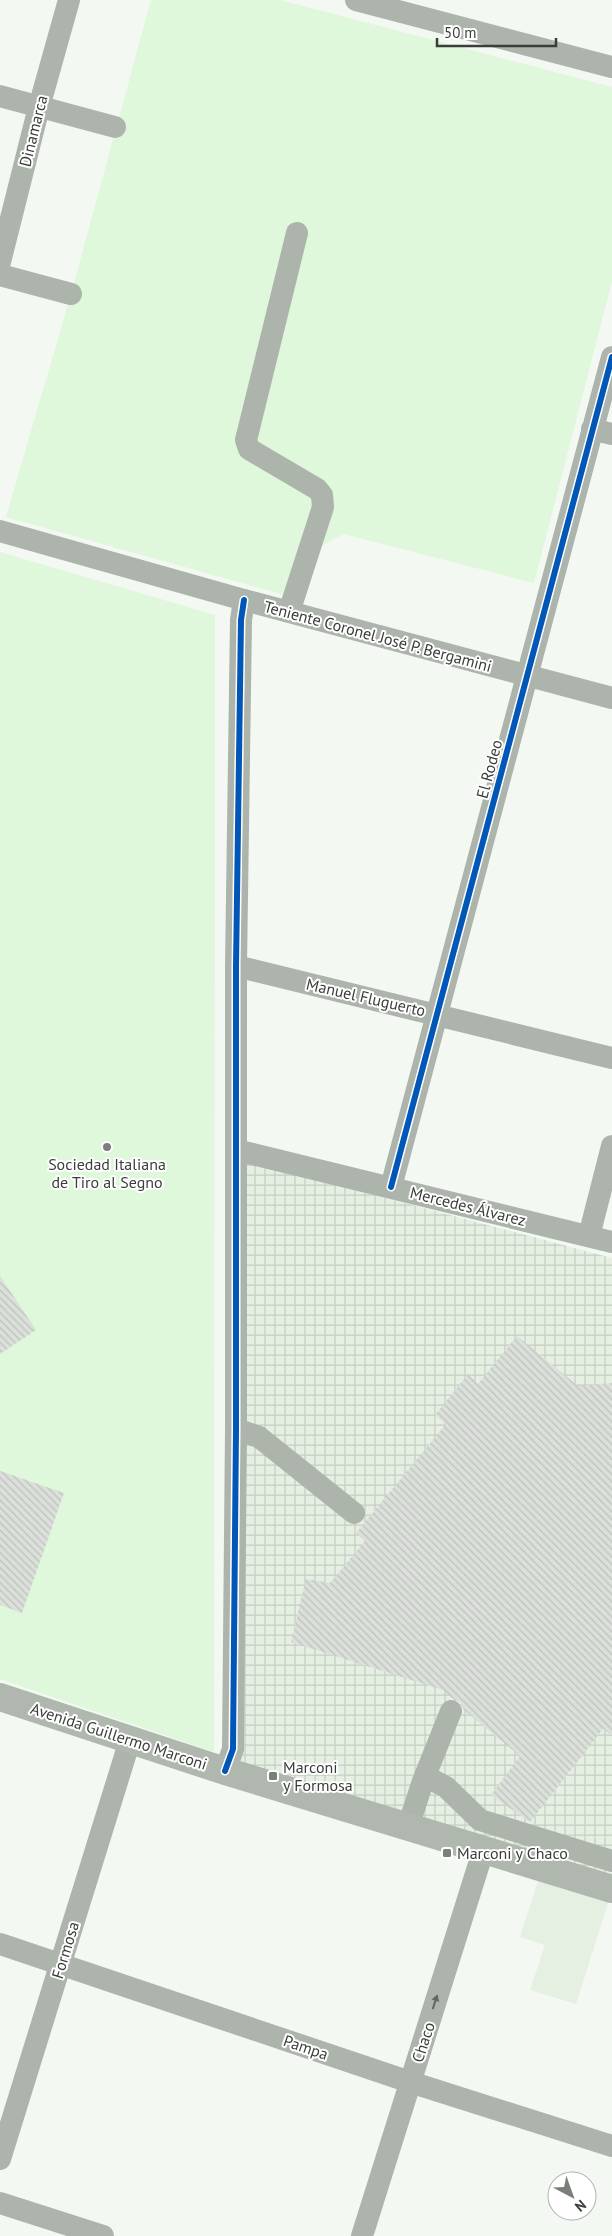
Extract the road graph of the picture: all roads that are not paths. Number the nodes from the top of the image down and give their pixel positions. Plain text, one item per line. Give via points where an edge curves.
1 (69, 0) edge
2 (356, 0) edge
3 (384, 4) edge
4 (612, 67) edge
5 (0, 96) edge
6 (39, 107) junction
7 (116, 127) dead end
8 (297, 234) dead end
9 (0, 262) edge
10 (0, 275) edge
11 (71, 294) dead end
12 (612, 357) edge
13 (602, 432) edge
14 (0, 531) edge
15 (244, 600) junction
16 (289, 612) junction
17 (528, 676) junction
18 (612, 698) edge
19 (236, 966) junction
20 (437, 1014) junction
21 (612, 1058) edge
22 (612, 1146) edge
23 (236, 1150) junction
24 (391, 1187) junction
25 (589, 1236) junction
26 (612, 1242) edge
27 (236, 1429) junction
28 (354, 1513) dead end
29 (0, 1697) edge
30 (451, 1711) dead end
31 (130, 1740) junction
32 (225, 1771) junction
33 (424, 1776) junction
34 (408, 1827) junction
35 (484, 1848) junction
36 (612, 1861) edge
37 (612, 1889) edge
38 (0, 1944) edge
39 (61, 1964) junction
40 (410, 2082) junction
41 (612, 2146) edge
42 (0, 2159) edge
43 (0, 2203) edge
44 (103, 2236) edge
45 (362, 2236) edge

1 - 6 street, Dinamarca
2 - 3 street
3 - 4 street
5 - 6 street
6 - 7 street
6 - 9 street, Dinamarca
8 - 16 street via 246,440 249,450 322,495 323,507
10 - 11 street
12 - 13 street, El Rodeo
13 - 17 street, El Rodeo
14 - 15 street, Teniente Coronel José P. Bergamini
15 - 16 street, Teniente Coronel José P. Bergamini
15 - 19 street via 240,620
16 - 17 street, Teniente Coronel José P. Bergamini
17 - 18 street, Teniente Coronel José P. Bergamini
17 - 20 street, El Rodeo
19 - 20 street, Manuel Fluguerto
19 - 23 street
20 - 21 street, Manuel Fluguerto
20 - 24 street, El Rodeo
22 - 25 street
23 - 24 street, Mercedes Álvarez
23 - 27 street
24 - 25 street, Mercedes Álvarez
25 - 26 street, Mercedes Álvarez
27 - 28 street via 259,1437
27 - 32 street via 233,1749
29 - 31 main road, Avenida Guillermo Marconi
30 - 33 street
31 - 32 main road, Avenida Guillermo Marconi
31 - 39 street, Formosa
32 - 34 main road, Avenida Guillermo Marconi
33 - 34 street
33 - 36 street via 446,1787 480,1820
34 - 35 main road, Avenida Guillermo Marconi
35 - 37 main road, Avenida Guillermo Marconi
40 -> 35 street, Chaco
38 - 39 street, Pampa
39 - 40 street, Pampa
39 - 42 street, Formosa
40 - 41 street, Pampa
40 - 45 street, Chaco
43 - 44 street

